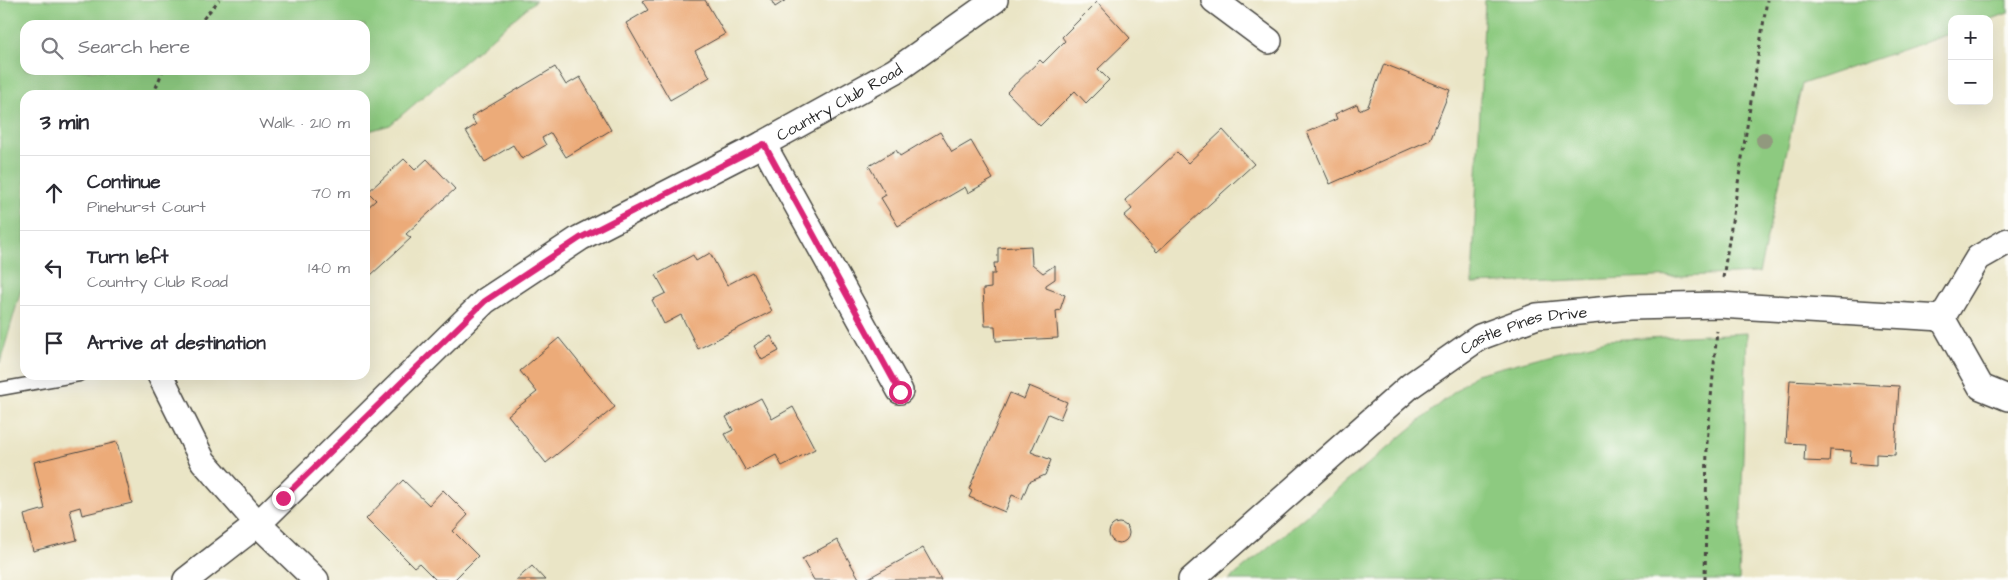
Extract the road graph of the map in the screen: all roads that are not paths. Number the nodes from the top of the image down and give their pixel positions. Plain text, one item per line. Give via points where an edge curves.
1 (994, 0) edge
2 (1214, 0) edge
3 (1269, 41) dead end
4 (764, 144) junction
5 (2008, 241) edge
6 (1942, 318) junction
7 (53, 380) edge
8 (162, 380) edge
9 (0, 390) edge
10 (900, 392) dead end
11 (2008, 398) edge
12 (258, 524) junction
13 (186, 580) edge
14 (316, 580) edge
15 (1191, 580) edge

1 - 4 street, Country Club Road via 895,71
2 - 3 street
4 - 10 street
4 - 12 street, Country Club Road via 580,238 485,301
5 - 6 street via 1978,258
6 - 11 street via 1981,387
6 - 15 street, Castle Pines Drive via 1719,304 1537,316 1480,337 1410,386
7 - 9 lane
8 - 12 street via 203,461
12 - 13 street, Country Club Road
12 - 14 street

